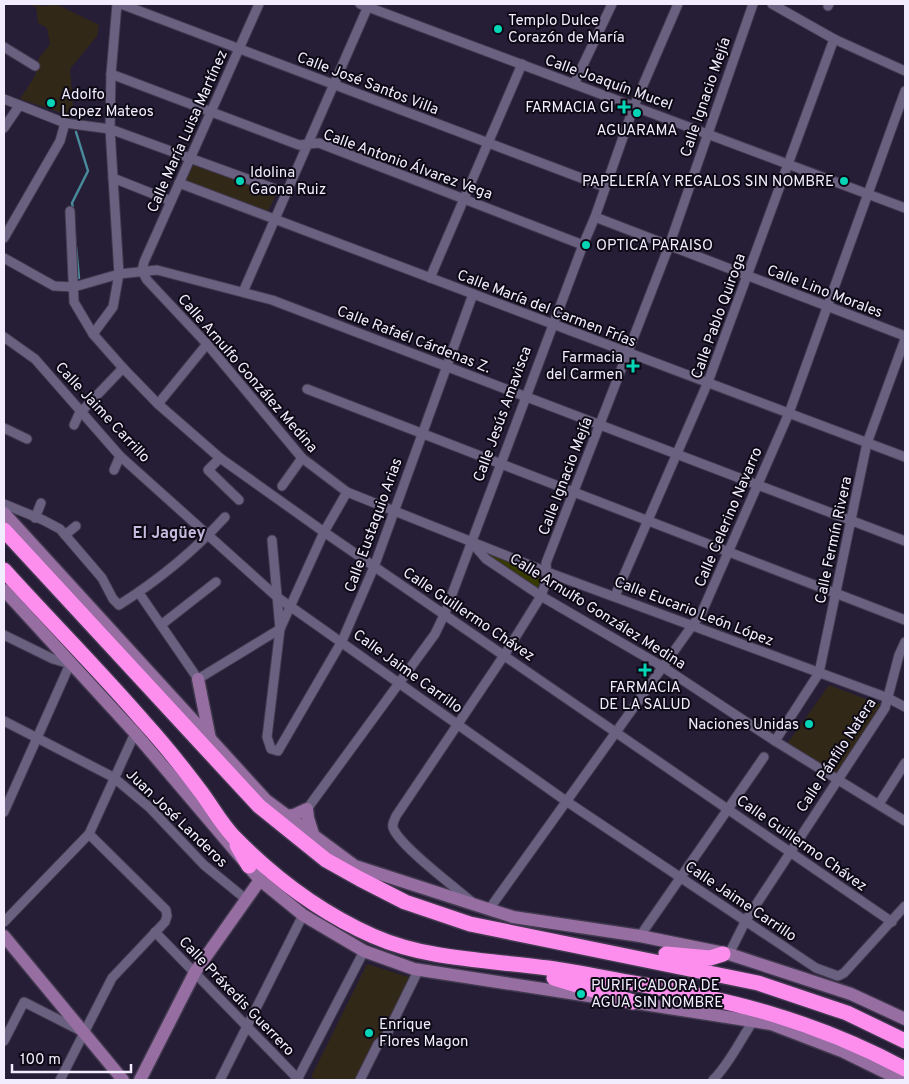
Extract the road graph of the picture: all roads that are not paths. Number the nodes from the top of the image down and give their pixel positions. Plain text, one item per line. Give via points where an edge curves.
1 (119, 4) edge
2 (259, 4) edge
3 (612, 4) edge
4 (678, 4) edge
5 (753, 4) edge
6 (772, 4) edge
7 (366, 5) edge
8 (834, 40) junction
9 (4, 47) edge
10 (239, 48) junction
11 (522, 64) junction
12 (35, 66) dead end
13 (905, 71) edge
14 (111, 74) junction
15 (334, 84) junction
16 (574, 84) junction
17 (905, 91) edge
18 (4, 99) edge
19 (19, 106) junction
20 (634, 106) junction
21 (210, 112) junction
22 (64, 123) junction
23 (4, 128) edge
24 (110, 129) junction
25 (706, 133) junction
26 (488, 143) junction
27 (308, 144) junction
28 (190, 159) junction
29 (789, 164) junction
30 (113, 178) junction
31 (179, 183) junction
32 (605, 187) junction
33 (286, 193) junction
34 (868, 194) junction
35 (464, 199) junction
36 (172, 201) junction
37 (905, 208) edge
38 (70, 211) dead end
39 (595, 217) junction
40 (275, 220) junction
41 (4, 238) edge
42 (582, 245) junction
43 (669, 246) junction
44 (4, 258) edge
45 (142, 271) junction
46 (119, 274) junction
47 (747, 277) junction
48 (430, 278) junction
49 (74, 286) junction
50 (243, 292) junction
51 (472, 294) junction
52 (827, 307) junction
53 (553, 325) junction
54 (93, 334) junction
55 (4, 337) edge
56 (905, 338) edge
57 (207, 344) junction
58 (628, 353) junction
59 (446, 366) junction
60 (123, 368) junction
61 (708, 382) junction
62 (307, 389) dead end
63 (526, 396) junction
64 (158, 404) junction
65 (82, 411) junction
66 (789, 412) junction
67 (600, 424) junction
68 (74, 425) dead end
69 (4, 428) edge
70 (421, 433) junction
71 (27, 439) dead end
72 (867, 442) junction
73 (677, 453) junction
74 (904, 455) edge
75 (120, 456) junction
76 (220, 458) junction
77 (302, 458) junction
78 (501, 464) junction
79 (114, 470) dead end
80 (758, 483) junction
81 (282, 486) dead end
82 (347, 492) junction
83 (573, 492) junction
84 (239, 500) dead end
85 (41, 503) dead end
86 (4, 504) edge
87 (393, 510) junction
88 (4, 513) edge
89 (225, 517) dead end
90 (35, 518) junction
91 (851, 518) junction
92 (648, 521) junction
93 (76, 526) dead end
94 (4, 530) edge
95 (324, 532) junction
96 (65, 535) junction
97 (209, 535) junction
98 (272, 540) dead end
99 (905, 541) edge
100 (472, 543) junction
101 (728, 552) junction
102 (374, 567) junction
103 (4, 570) edge
104 (547, 572) junction
105 (216, 582) dead end
106 (139, 593) junction
107 (836, 594) junction
108 (5, 596) edge
109 (541, 596) junction
110 (615, 596) junction
111 (277, 597) junction
112 (290, 606) junction
113 (446, 614) junction
114 (905, 620) edge
115 (161, 625) junction
116 (694, 626) junction
117 (280, 629) junction
118 (4, 635) edge
119 (342, 641) junction
120 (905, 642) edge
121 (505, 654) junction
122 (902, 657) edge
123 (70, 664) junction
124 (663, 667) junction
125 (819, 673) junction
126 (198, 679) junction
127 (399, 683) junction
128 (888, 698) junction
129 (905, 707) edge
130 (4, 722) edge
131 (458, 724) junction
132 (616, 731) junction
133 (135, 733) junction
134 (36, 738) junction
135 (210, 739) junction
136 (775, 741) junction
137 (764, 757) dead end
138 (905, 763) edge
139 (113, 777) junction
140 (837, 780) junction
141 (566, 801) junction
142 (879, 804) junction
143 (727, 808) junction
144 (308, 809) junction
145 (4, 812) edge
146 (206, 816) junction
147 (286, 816) junction
148 (905, 821) edge
149 (229, 830) junction
150 (88, 834) junction
151 (314, 836) junction
152 (790, 851) junction
153 (249, 866) junction
154 (680, 876) junction
155 (260, 880) junction
156 (247, 900) junction
157 (473, 903) junction
158 (905, 906) edge
159 (490, 908) junction
160 (303, 915) junction
161 (746, 920) junction
162 (4, 922) edge
163 (892, 922) junction
164 (155, 932) junction
165 (4, 936) edge
166 (640, 936) junction
167 (599, 950) junction
168 (364, 951) junction
169 (726, 954) junction
170 (517, 966) junction
171 (418, 971) junction
172 (195, 972) junction
173 (633, 1002) junction
174 (905, 1019) edge
175 (754, 1020) junction
176 (247, 1026) junction
177 (84, 1033) junction
178 (4, 1041) edge
179 (905, 1041) edge
180 (905, 1068) edge
181 (60, 1080) edge
182 (123, 1080) edge
183 (140, 1080) edge
184 (220, 1080) edge
185 (298, 1080) edge
186 (360, 1080) edge
187 (713, 1080) edge
188 (900, 1080) edge

1 - 10 street, Calle José Santos Villa
1 - 14 street
2 - 10 street, Calle María Luisa Martínez
3 - 16 street
4 - 20 street, Calle Jesús Amavisca
5 - 25 street, Calle Ignacio Mejía
6 - 8 street
7 - 11 street, Calle Joaquín Mucel
7 - 15 street
8 - 13 street
8 - 29 street, Calle Pablo Quiroga
9 - 12 street
10 - 15 street, Calle José Santos Villa
10 - 21 street, Calle María Luisa Martínez
11 - 16 street, Calle Joaquín Mucel
11 - 26 street
14 - 21 street, Calle Antonio Álvarez Vega
14 - 24 street
15 - 26 street, Calle José Santos Villa
15 - 27 street
16 - 20 street, Calle Joaquín Mucel
17 - 34 street, Calle Celerino Navarro
18 - 19 street
19 - 22 street
19 - 23 street
20 - 25 street, Calle Joaquín Mucel
20 - 32 street, Calle Jesús Amavisca
21 - 27 street, Calle Antonio Álvarez Vega via 299,145
21 - 28 street, Calle María Luisa Martínez
22 - 24 street
22 - 41 street via 60,141
24 - 28 street
24 - 30 street
25 - 29 street, Calle Joaquín Mucel
25 - 43 street, Calle Ignacio Mejía
26 - 32 street, Calle José Santos Villa
26 - 35 street
27 - 33 street
27 - 35 street, Calle Antonio Álvarez Vega via 319,144
28 - 31 street, Calle María Luisa Martínez
28 - 33 street
29 - 34 street, Calle Joaquín Mucel
29 - 47 street, Calle Pablo Quiroga
30 - 36 street
30 - 46 street
31 - 36 street, Calle María Luisa Martínez
31 - 40 street, Calle María del Carmen Frías
32 - 39 street, Calle Jesús Amavisca
33 - 40 street
34 - 37 street, Calle Joaquín Mucel
34 - 52 street, Calle Celerino Navarro
35 - 42 street, Calle Antonio Álvarez Vega
35 - 48 street
36 - 45 street, Calle María Luisa Martínez
38 - 49 street, Calle Guillermo Chávez
39 - 42 street, Calle Jesús Amavisca
39 - 43 street, Calle Lino Morales
40 - 48 street, Calle María del Carmen Frías
40 - 50 street
42 - 53 street, Calle Jesús Amavisca
43 - 47 street, Calle Lino Morales
43 - 58 street, Calle Ignacio Mejía
44 - 49 street via 54,286
45 - 46 street, Calle Rafaél Cárdenas Z.
45 - 50 street, Calle Rafaél Cárdenas Z. via 157,270
45 - 57 street, Calle Arnulfo González Medina
46 - 49 street, Calle Rafaél Cárdenas Z.
46 - 54 street via 113,307
47 - 52 street, Calle Lino Morales
47 - 61 street, Calle Pablo Quiroga
48 - 51 street, Calle María del Carmen Frías
49 - 54 street, Calle Guillermo Chávez via 74,302
50 - 59 street, Calle Rafaél Cárdenas Z.
51 - 53 street, Calle María del Carmen Frías
51 - 59 street, Calle Eustaquio Arias
52 - 56 street, Calle Lino Morales
52 - 66 street, Calle Celerino Navarro
53 - 58 street, Calle María del Carmen Frías
53 - 63 street, Calle Jesús Amavisca
54 - 60 street, Calle Guillermo Chávez
55 - 65 street, Calle Jaime Carrillo via 36,359
56 - 72 street, Calle Fermín Rivera
57 - 64 street
57 - 77 street, Calle Arnulfo González Medina
58 - 61 street, Calle María del Carmen Frías
58 - 67 street, Calle Ignacio Mejía
59 - 63 street, Calle Rafaél Cárdenas Z.
59 - 70 street, Calle Eustaquio Arias
60 - 64 street, Calle Guillermo Chávez
60 - 65 street
61 - 66 street, Calle María del Carmen Frías
61 - 73 street, Calle Pablo Quiroga
62 - 70 street
63 - 67 street, Calle Rafaél Cárdenas Z.
63 - 78 street, Calle Jesús Amavisca
64 - 76 street, Calle Guillermo Chávez
65 - 68 street
65 - 75 street, Calle Jaime Carrillo
66 - 72 street, Calle María del Carmen Frías
66 - 80 street, Calle Celerino Navarro
67 - 73 street, Calle Rafaél Cárdenas Z.
67 - 83 street, Calle Ignacio Mejía
69 - 71 street
70 - 78 street
70 - 87 street, Calle Eustaquio Arias
72 - 74 street, Calle María del Carmen Frías
72 - 91 street, Calle Fermín Rivera
73 - 80 street, Calle Rafaél Cárdenas Z.
73 - 92 street, Calle Pablo Quiroga
75 - 79 street
75 - 97 street, Calle Jaime Carrillo
76 - 84 street via 208,470
76 - 95 street, Calle Guillermo Chávez
77 - 81 street
77 - 82 street, Calle Arnulfo González Medina
78 - 83 street
78 - 100 street, Calle Jesús Amavisca
80 - 91 street, Calle Rafaél Cárdenas Z.
80 - 101 street, Calle Celerino Navarro
82 - 87 street, Calle Arnulfo González Medina
82 - 95 street
83 - 92 street
83 - 104 street, Calle Ignacio Mejía via 546,563
85 - 90 street
86 - 90 street
87 - 100 street, Calle Arnulfo González Medina
87 - 102 street, Calle Eustaquio Arias
88 - 135 street
89 - 97 street
90 - 96 street via 60,529
91 - 99 street, Calle Rafaél Cárdenas Z.
91 - 107 street, Calle Fermín Rivera
92 - 101 street
92 - 110 street, Calle Pablo Quiroga
93 - 96 street
94 - 167 highway via 245,792 288,832 326,860 405,902 436,914
95 - 102 street, Calle Guillermo Chávez
95 - 112 street
96 - 106 street via 102,578 119,605
97 - 106 street
97 - 111 street, Calle Jaime Carrillo
98 - 111 street
100 - 104 street, Calle Eucario León López
100 - 109 street, Calle Arnulfo González Medina via 486,559
100 - 113 street, Calle Jesús Amavisca
101 - 107 street
101 - 116 street, Calle Celerino Navarro
102 - 113 street, Calle Guillermo Chávez
102 - 119 street, Calle Eustaquio Arias
103 - 149 highway via 142,719
104 - 109 street, Calle Ignacio Mejía
104 - 110 street, Calle Eucario León López
105 - 115 street
106 - 115 street
107 - 114 street
107 - 125 street, Calle Fermín Rivera
108 - 123 street
109 - 121 street, Calle Ignacio Mejía
109 - 124 street, Calle Arnulfo González Medina
110 - 116 street, Calle Eucario León López
111 - 112 street, Calle Jaime Carrillo
111 - 117 street
112 - 117 street
112 - 119 street, Calle Jaime Carrillo
113 - 121 street, Calle Guillermo Chávez
113 - 127 street, Calle Jesús Amavisca
115 - 126 street
116 - 124 street, Calle Celerino Navarro
116 - 125 street, Calle Eucario León López
117 - 119 street, Calle Eustaquio Arias via 267,737 273,751 281,747
117 - 126 street
118 - 123 street
119 - 127 street, Calle Jaime Carrillo
120 - 122 street, Calle Pánfilo Natera
121 - 131 street, Calle Ignacio Mejía
121 - 132 street, Calle Guillermo Chávez
122 - 128 street, Calle Pánfilo Natera
123 - 133 street
123 - 134 street
124 - 132 street, Calle Celerino Navarro
124 - 136 street, Calle Arnulfo González Medina
125 - 128 street, Calle Eucario León López
125 - 136 street, Calle Fermín Rivera
126 - 135 street
127 - 131 street, Calle Jaime Carrillo
127 - 144 street, Calle Jesús Amavisca
128 - 129 street, Calle Eucario León López
128 - 140 street, Calle Pánfilo Natera via 885,708
130 - 134 street, Juan José Landeros
131 - 141 street, Calle Jaime Carrillo
131 - 157 street, Calle Ignacio Mejía via 392,826 408,846
132 - 141 street, Calle Celerino Navarro
132 - 143 street, Calle Guillermo Chávez
133 - 139 street
133 - 146 street
134 - 139 street, Juan José Landeros
134 - 145 street
135 - 147 street via 266,800
136 - 140 street, Calle Arnulfo González Medina
137 - 143 street
138 - 142 street
139 - 150 street
139 - 156 street, Juan José Landeros via 150,807 204,865
140 - 142 street, Calle Arnulfo González Medina
140 - 152 street, Calle Pánfilo Natera
141 - 154 street, Calle Jaime Carrillo
141 - 159 street, Calle Celerino Navarro
142 - 148 street, Calle Arnulfo González Medina
143 - 152 street, Calle Guillermo Chávez
143 - 154 street
144 - 147 street
144 - 151 street
146 - 149 highway
146 - 153 street
147 - 151 street
149 - 153 highway
149 - 170 highway via 273,872 310,901 375,937 426,952
150 - 162 street
150 - 164 street via 166,910 167,916
151 - 157 street via 355,866
152 - 161 street, Calle Pánfilo Natera
152 - 163 street, Calle Guillermo Chávez
153 - 155 street
154 - 161 street, Calle Jaime Carrillo
154 - 166 street
155 - 156 street
155 - 160 street
156 - 172 street
157 - 159 street
158 - 163 street
159 - 166 street via 514,917
160 - 168 street
160 - 176 street
161 - 163 street, Calle Jaime Carrillo via 816,968 838,976
161 - 169 street, Calle Pánfilo Natera
164 - 172 street, Calle Práxedis Guerrero
164 - 177 street via 112,978
165 - 177 street
166 - 169 street
167 - 169 highway via 710,958
167 - 179 highway via 758,983 847,1013
168 - 171 street
168 - 185 street
169 - 174 street via 851,994
170 - 173 highway
170 - 180 highway via 596,976 757,1008 847,1039
171 - 173 street
171 - 186 street via 386,1038 378,1044
172 - 176 street, Calle Práxedis Guerrero
172 - 183 street
173 - 175 street
175 - 187 street via 723,1070
175 - 188 street via 801,1034
176 - 184 street
176 - 185 street, Calle Práxedis Guerrero
177 - 178 street via 24,1002
177 - 181 street
177 - 182 street

